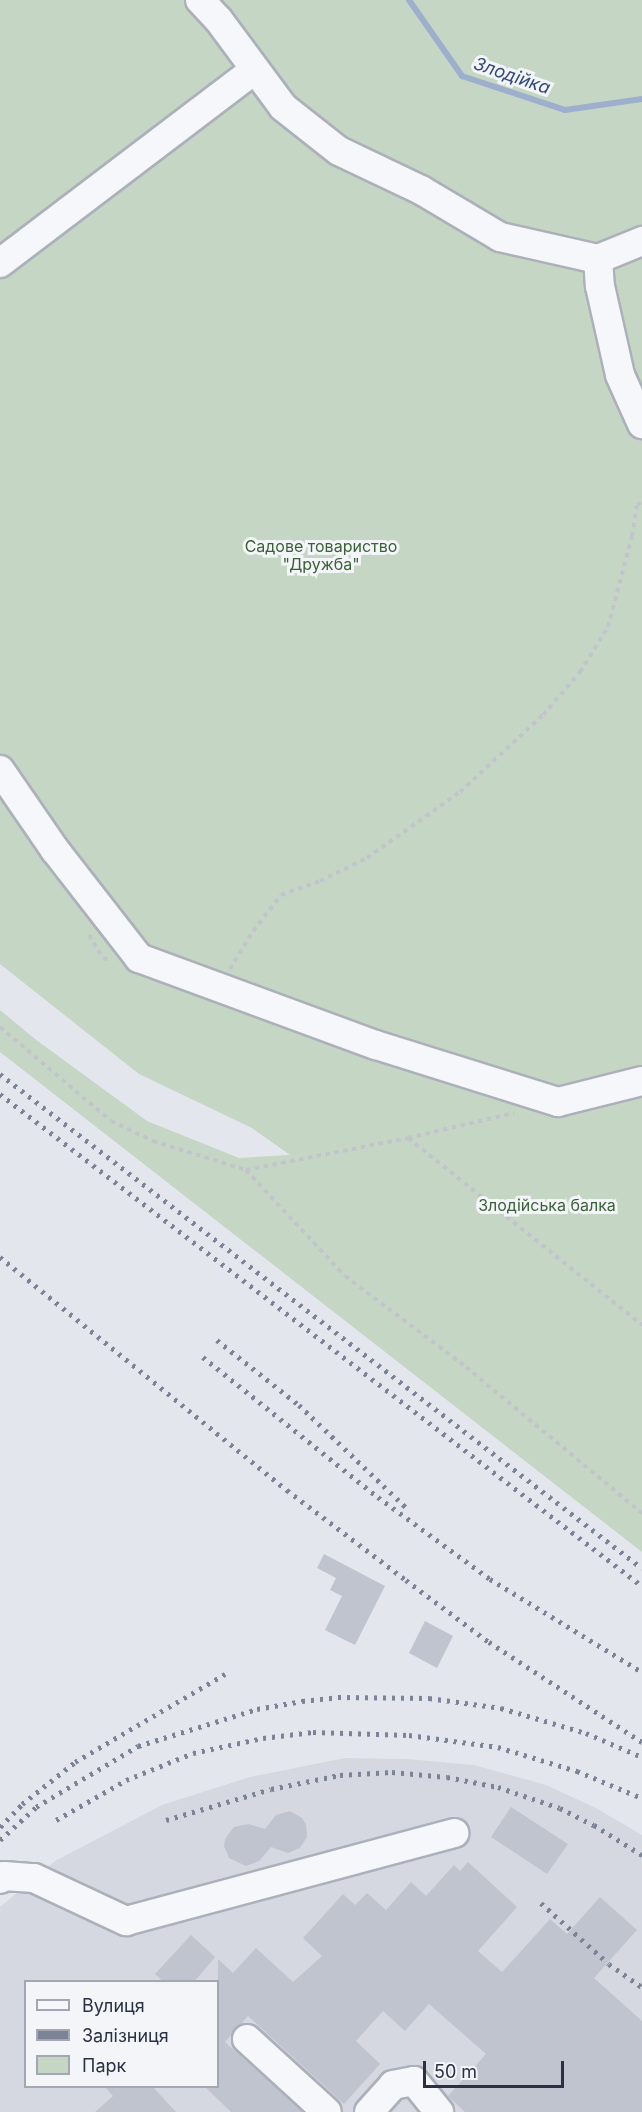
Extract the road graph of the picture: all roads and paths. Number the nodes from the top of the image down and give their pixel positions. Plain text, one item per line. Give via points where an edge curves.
1 (200, 0) edge
2 (254, 70) junction
3 (642, 241) edge
4 (598, 259) junction
5 (0, 263) edge
6 (642, 424) edge
7 (642, 502) edge
8 (0, 770) edge
9 (219, 987) junction
10 (0, 1027) edge
11 (642, 1082) edge
12 (524, 1110) dead end
13 (408, 1138) junction
14 (246, 1170) junction
15 (642, 1325) edge
16 (642, 1513) edge
17 (454, 1833) dead end
18 (0, 1879) edge
19 (247, 2039) dead end
20 (327, 2112) edge
21 (369, 2112) edge
22 (439, 2112) edge

1 - 2 lane
2 - 4 lane via 283,107 339,151 421,190 500,237
2 - 5 lane
3 - 4 lane
4 - 6 lane via 600,286 620,375
7 - 9 path via 637,505 608,627 580,672 543,715 460,792 367,858 281,895 253,931
8 - 9 lane via 55,850 139,958
9 - 11 lane via 376,1045 558,1102
10 - 14 path via 111,1121 153,1141
12 - 13 path
13 - 14 path
13 - 15 path
14 - 16 path via 345,1276 466,1367
17 - 18 lane via 126,1921 34,1878
19 - 20 lane
21 - 22 lane via 393,2085 414,2081

